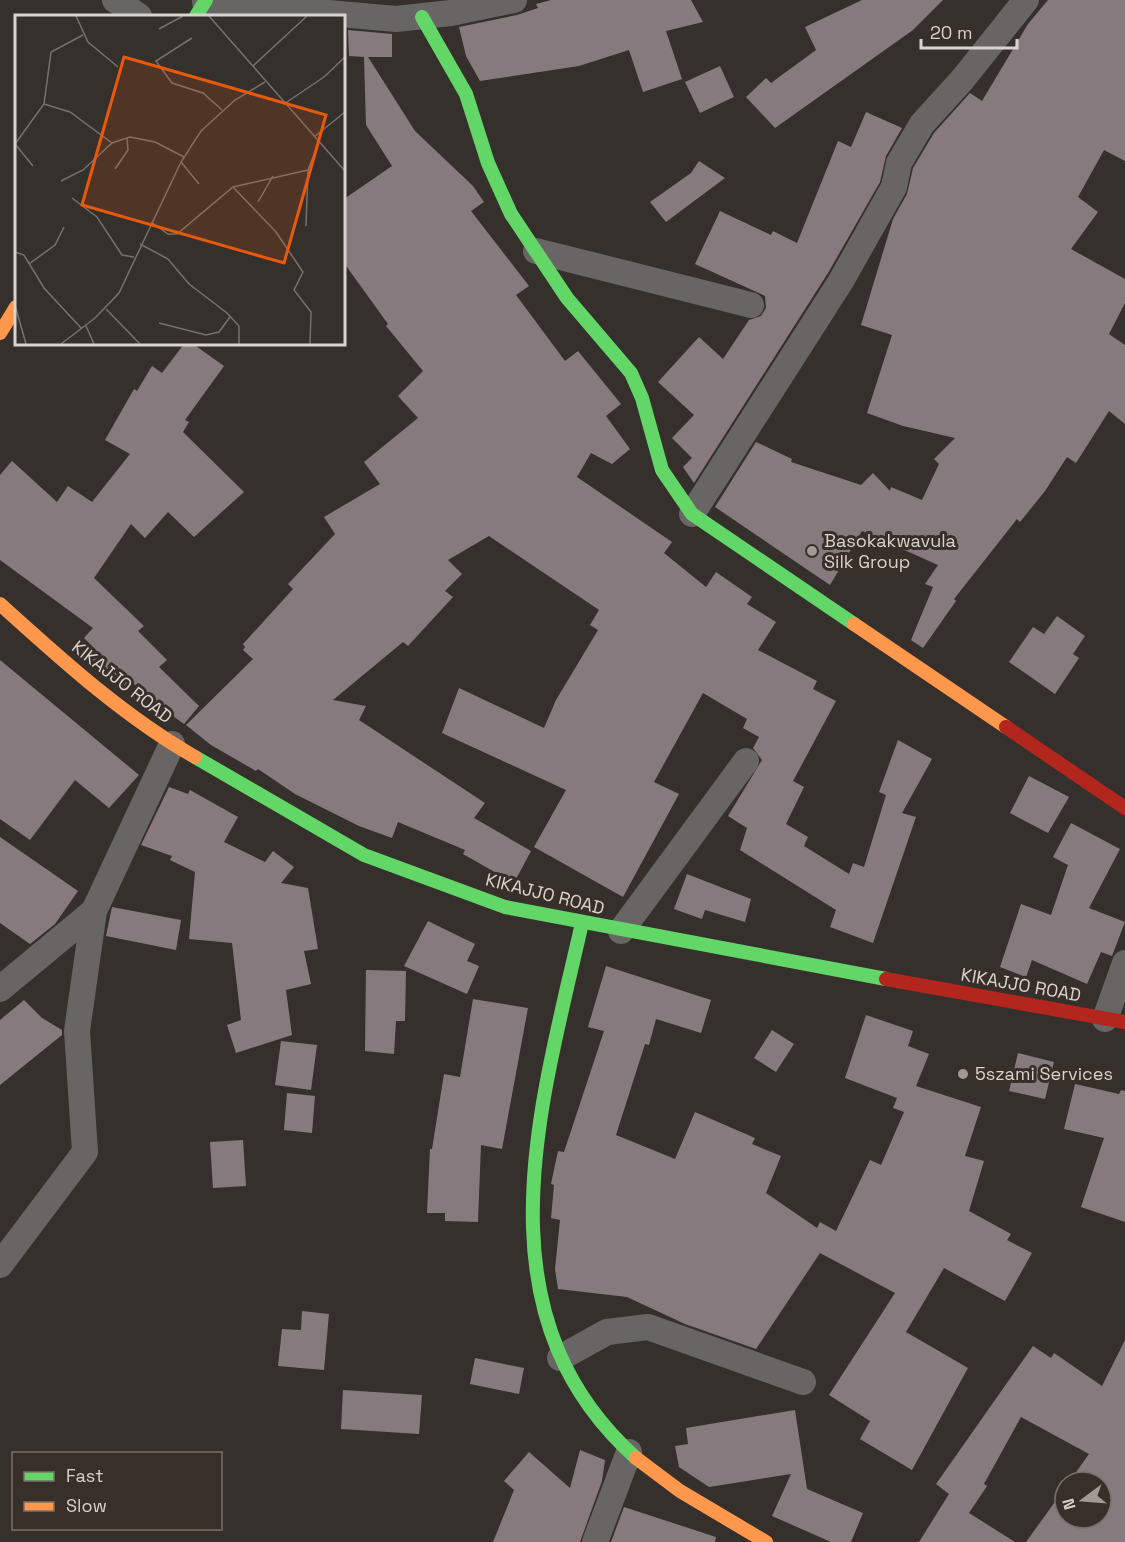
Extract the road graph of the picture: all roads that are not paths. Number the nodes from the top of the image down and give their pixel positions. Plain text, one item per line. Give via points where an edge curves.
1 (115, 0) edge
2 (514, 0) edge
3 (1026, 0) edge
4 (202, 6) edge
5 (138, 15) edge
6 (321, 15) edge
7 (345, 17) edge
8 (422, 17) junction
9 (536, 251) junction
10 (752, 305) dead end
11 (692, 514) junction
12 (0, 604) edge
13 (172, 744) junction
14 (746, 761) dead end
15 (1125, 808) edge
16 (94, 911) junction
17 (582, 923) junction
18 (621, 931) junction
19 (1125, 963) edge
20 (0, 989) edge
21 (1115, 1021) edge
22 (0, 1265) edge
23 (560, 1358) junction
24 (803, 1382) dead end
25 (629, 1452) junction
26 (595, 1542) edge
27 (766, 1542) edge

1 - 5 street
2 - 8 street
3 - 11 street via 922,124 900,163 894,187 841,281
4 - 6 street
7 - 8 street
8 - 9 street via 466,94 488,164 511,214
9 - 10 street
9 - 11 street via 567,298 631,373 662,470
11 - 15 street
12 - 13 street, KIKAJJO ROAD via 81,677
13 - 16 street
13 - 17 street, KIKAJJO ROAD via 364,855 504,907
14 - 18 street
16 - 20 street
16 - 22 street via 77,1031 85,1152
17 - 18 street, KIKAJJO ROAD
17 - 23 street via 532,1169 530,1221 537,1288 551,1341
18 - 21 street, KIKAJJO ROAD
19 - 21 street
23 - 24 street via 606,1332 648,1326
23 - 25 street via 604,1426
25 - 26 street
25 - 27 street via 691,1499

